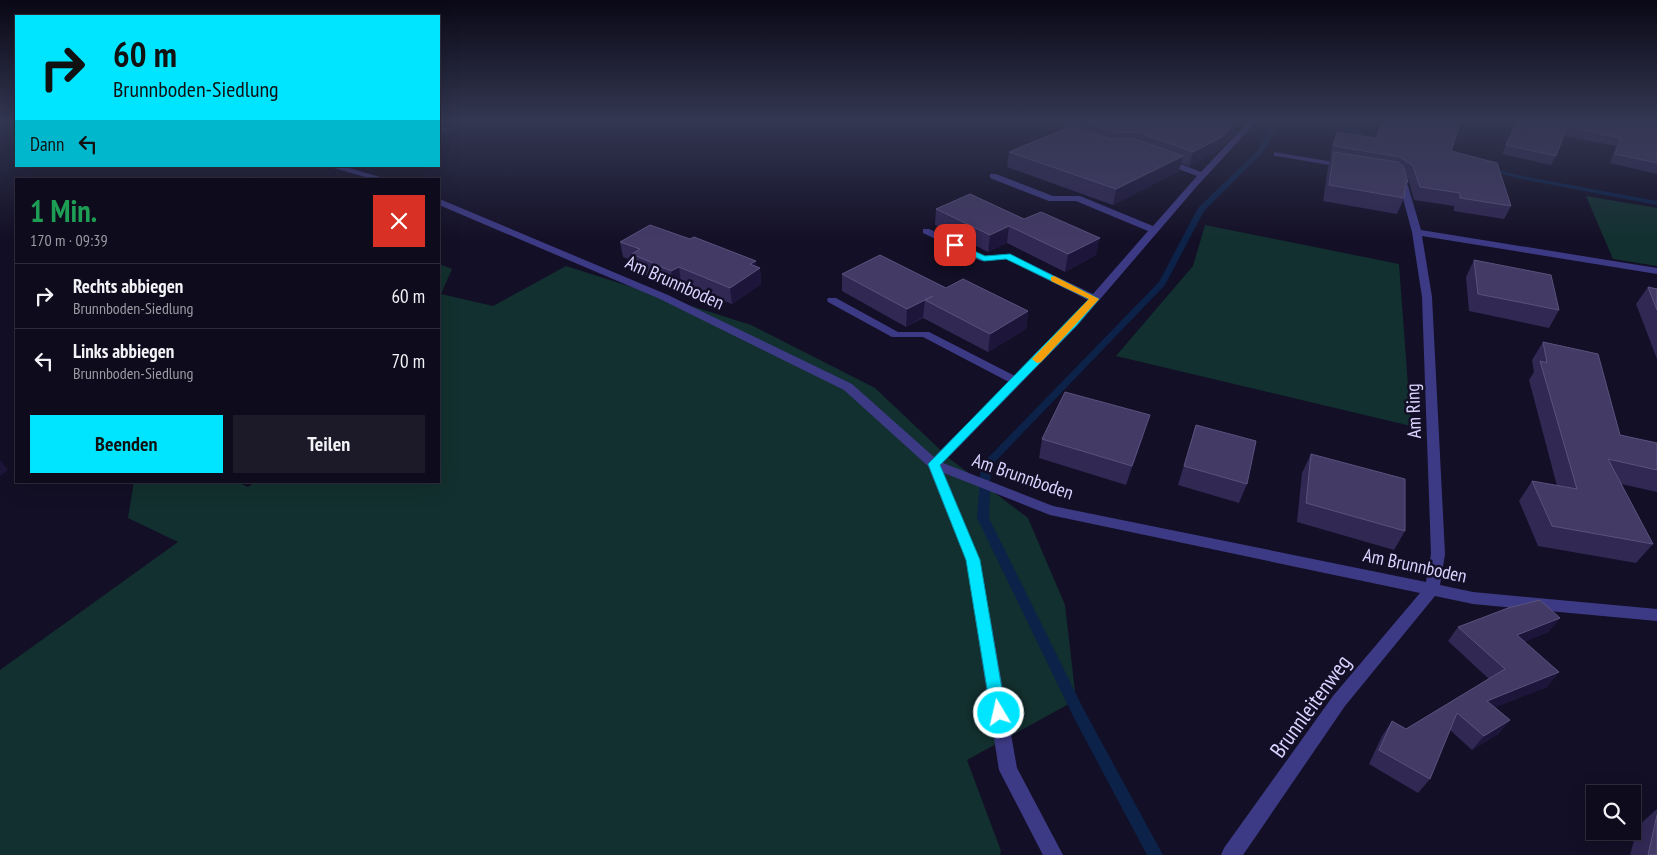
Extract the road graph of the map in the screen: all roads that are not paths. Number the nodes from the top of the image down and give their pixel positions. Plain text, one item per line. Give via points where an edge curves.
1 (1162, 161) edge
2 (1216, 161) edge
3 (1315, 161) edge
4 (335, 167) edge
5 (1355, 168) edge
6 (1384, 173) edge
7 (1202, 175) junction
8 (993, 176) dead end
9 (379, 178) edge
10 (440, 202) edge
11 (1154, 230) junction
12 (926, 231) dead end
13 (1417, 232) junction
14 (1657, 271) edge
15 (1095, 299) junction
16 (832, 300) dead end
17 (1016, 381) junction
18 (934, 464) junction
19 (1432, 589) junction
20 (1657, 615) edge
21 (1053, 855) edge
22 (1231, 855) edge

1 - 7 street
2 - 7 street
3 - 5 street
4 - 9 street
6 - 13 street, Am Ring via 1402,179
7 - 11 street
8 - 11 street via 1052,199 1077,198
10 - 18 street, Am Brunnboden via 664,297 848,386
11 - 15 street
12 - 15 street via 984,259 1007,256
13 - 14 street
13 - 19 street, Am Ring via 1427,297 1438,544
15 - 17 street
16 - 17 street via 896,335 925,334
17 - 18 street
18 - 19 street, Am Brunnboden via 1050,510
18 - 21 street via 973,560 1008,770
19 - 20 street, Am Brunnboden via 1473,598
19 - 22 street, Brunnleitenweg via 1338,701

